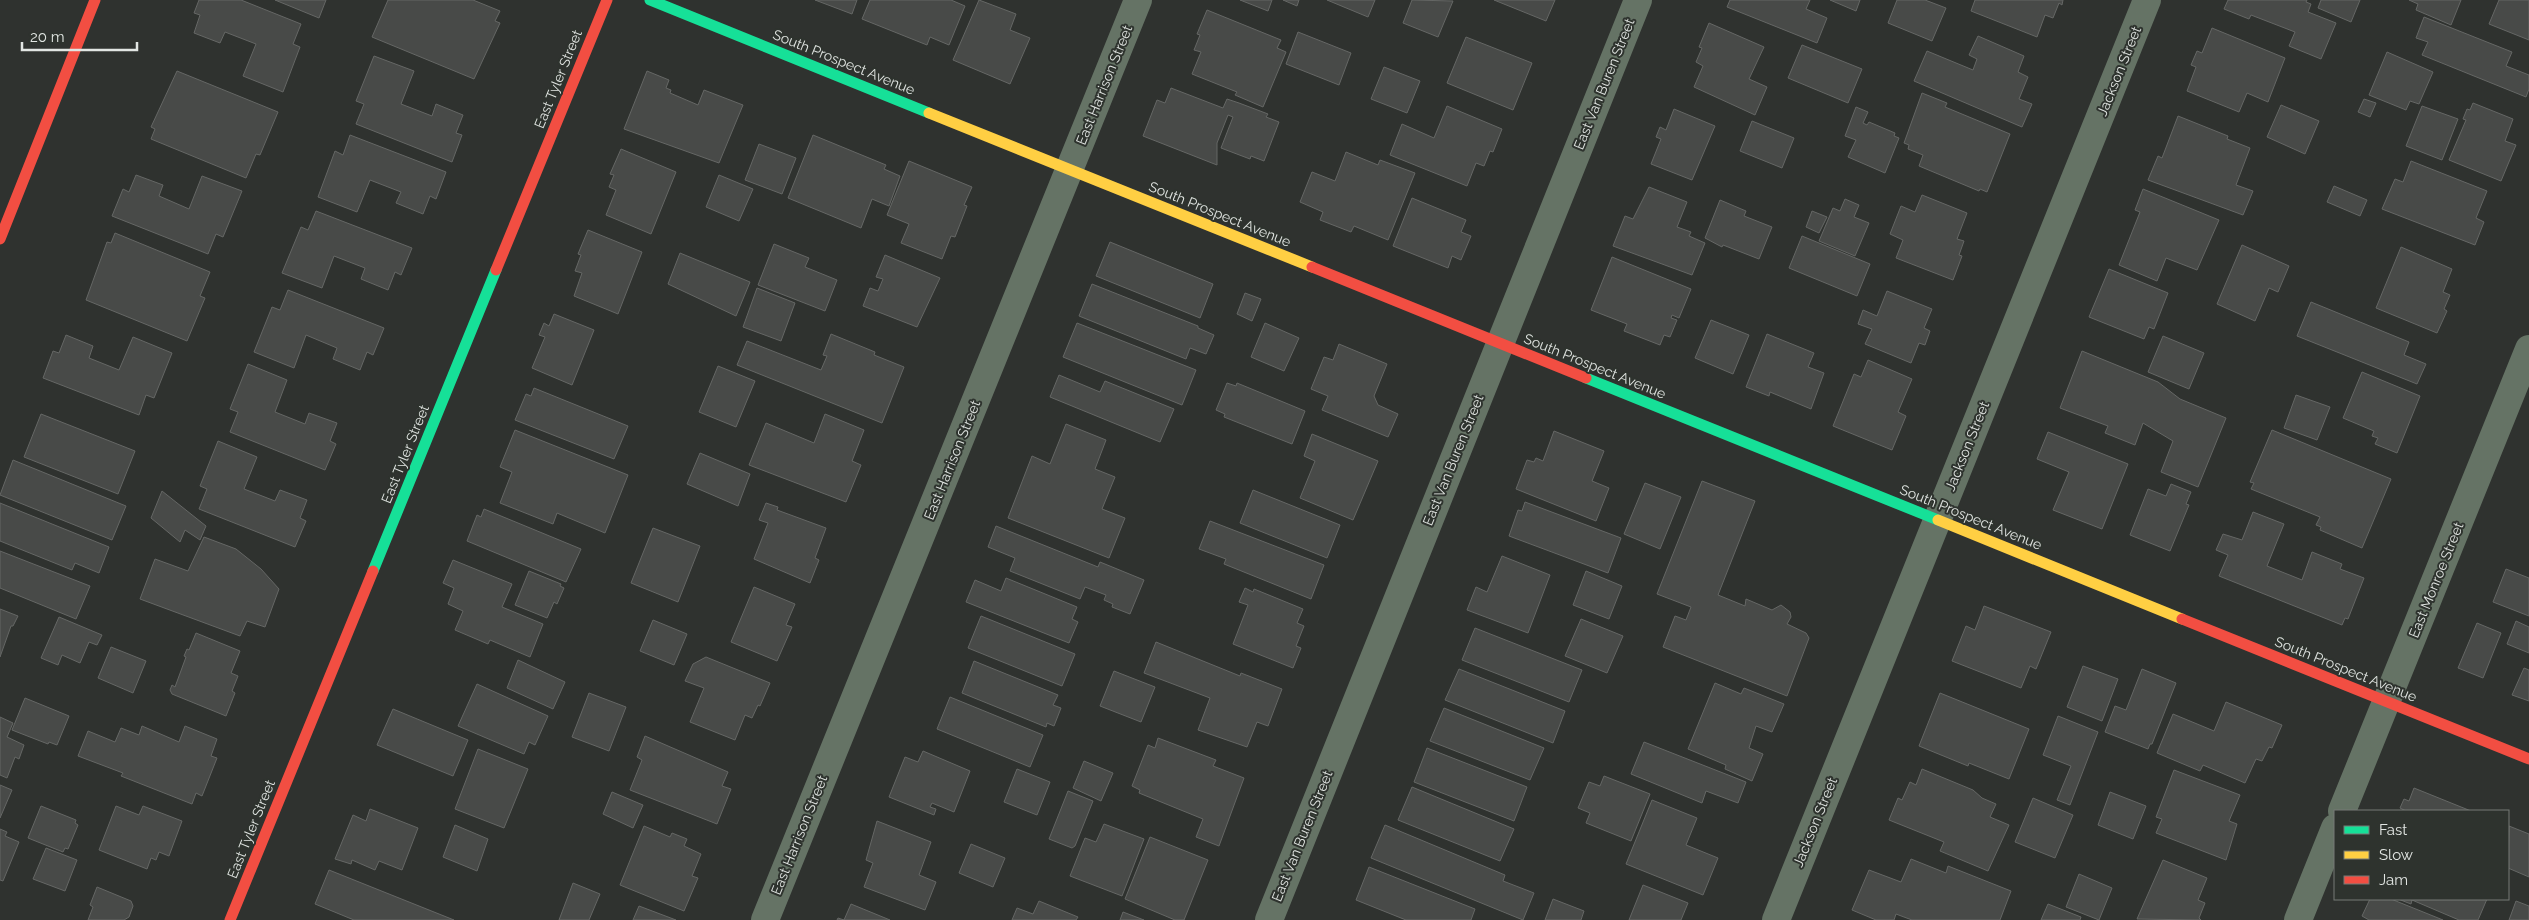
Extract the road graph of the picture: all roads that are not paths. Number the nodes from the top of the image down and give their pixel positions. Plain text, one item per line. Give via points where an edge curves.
1 (96, 0) edge
2 (607, 0) edge
3 (650, 0) edge
4 (1138, 0) edge
5 (1638, 0) edge
6 (2147, 0) edge
7 (1070, 170) junction
8 (0, 239) edge
9 (1500, 344) junction
10 (2529, 349) edge
11 (1937, 520) junction
12 (2387, 702) junction
13 (2529, 759) edge
14 (2342, 810) edge
15 (2334, 830) edge
16 (230, 920) edge
17 (765, 920) edge
18 (1268, 920) edge
19 (1776, 920) edge
20 (2298, 920) edge

1 - 8 street
2 - 16 street, East Tyler Street
3 - 7 street, South Prospect Avenue
4 - 7 street, East Harrison Street
5 - 9 street, East Van Buren Street
6 - 11 street, Jackson Street
7 - 9 street, South Prospect Avenue
7 - 17 street, East Harrison Street
9 - 11 street, South Prospect Avenue
9 - 18 street, East Van Buren Street
10 - 12 street, East Monroe Street
11 - 12 street, South Prospect Avenue
11 - 19 street, Jackson Street
12 - 13 street, South Prospect Avenue
12 - 14 street, East Monroe Street
15 - 20 street

